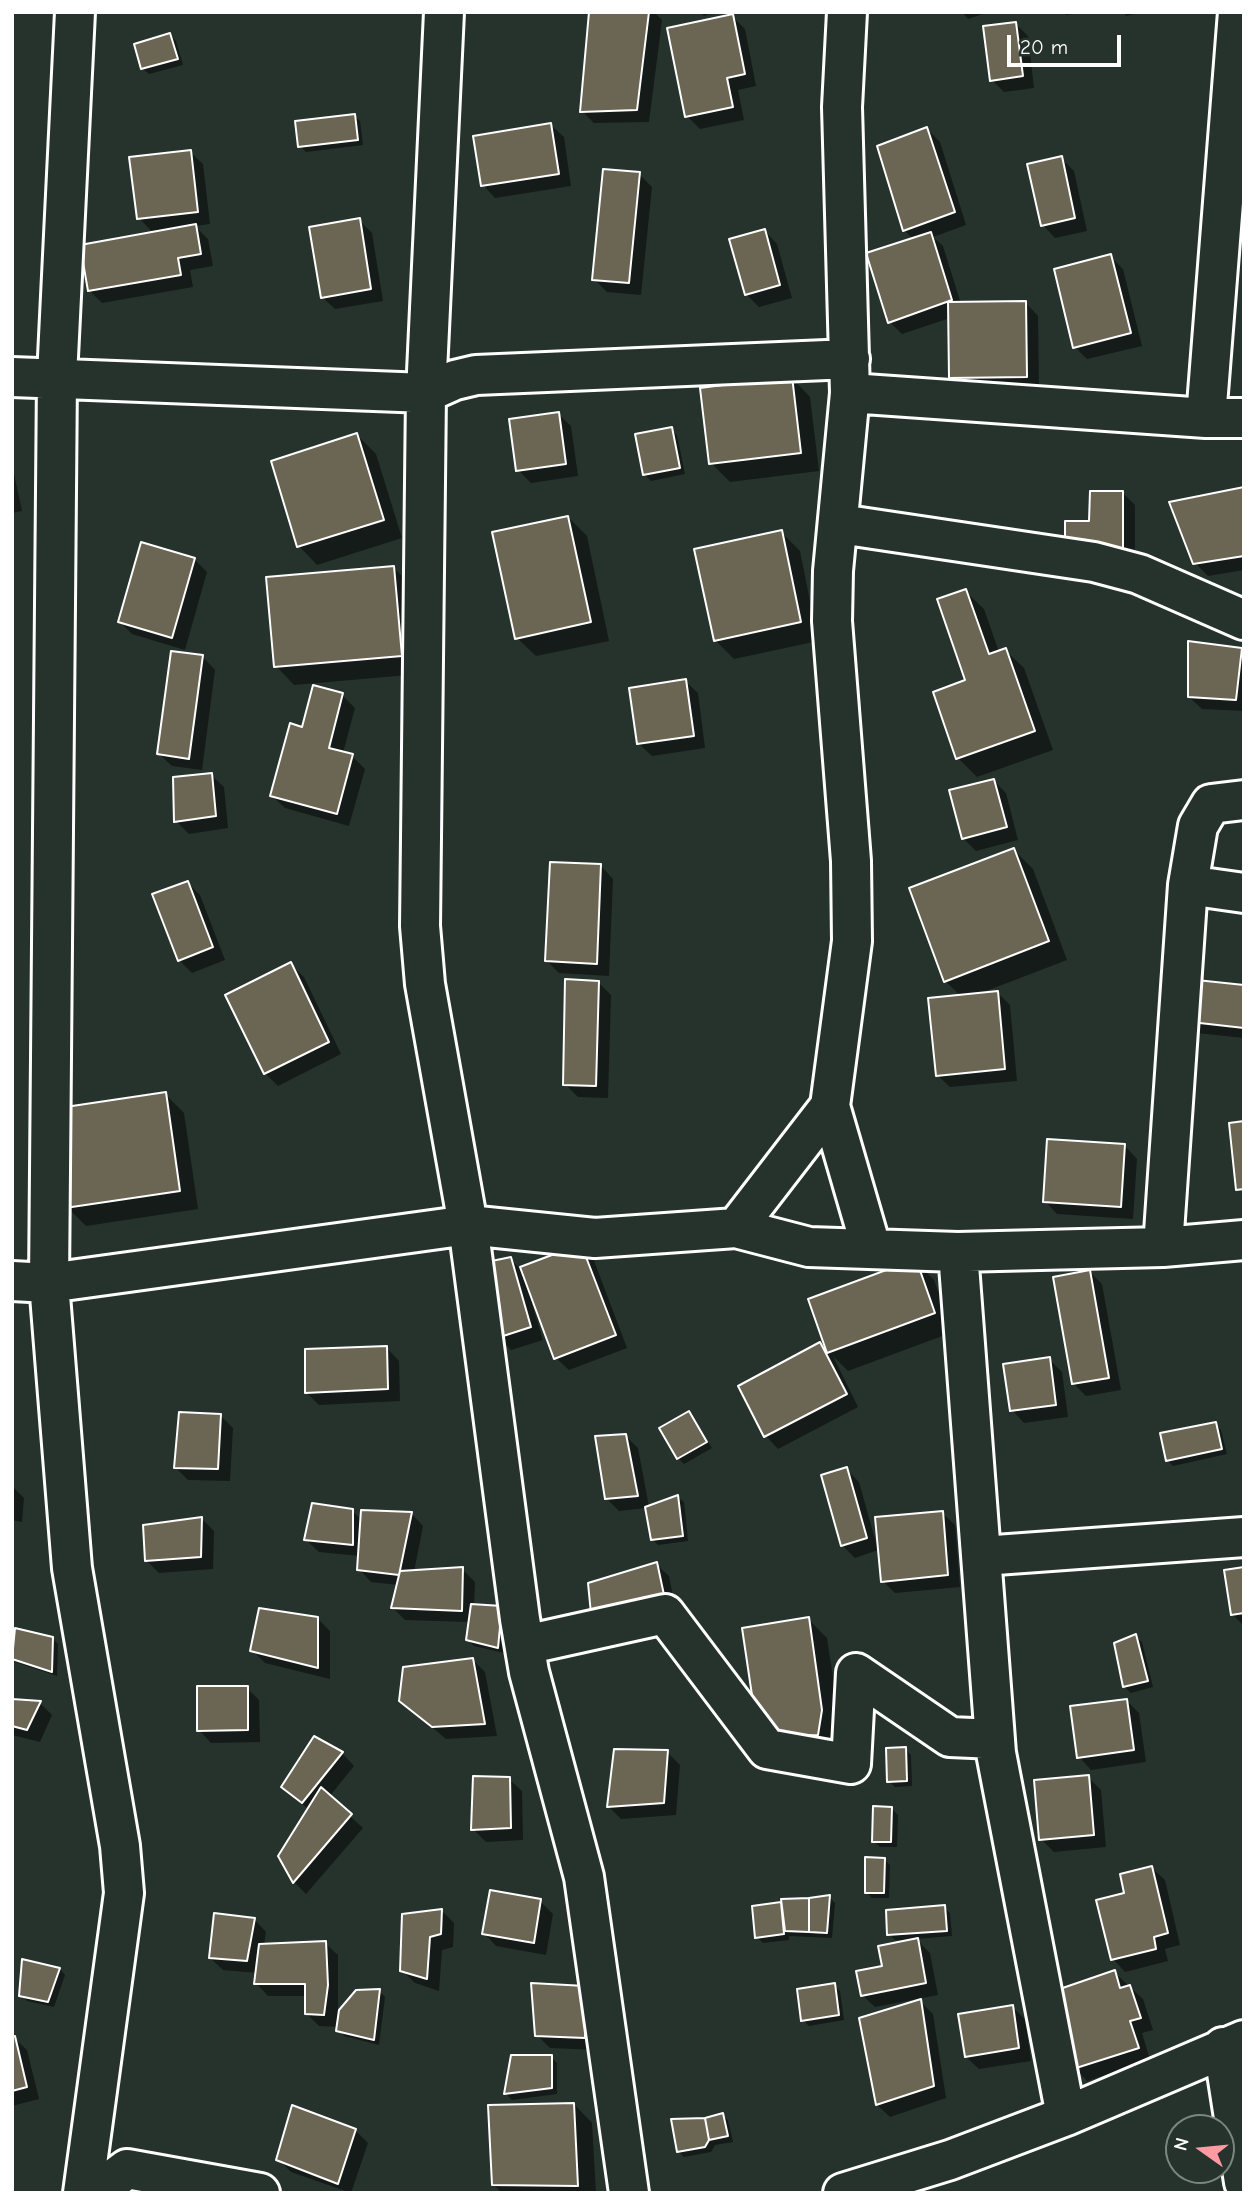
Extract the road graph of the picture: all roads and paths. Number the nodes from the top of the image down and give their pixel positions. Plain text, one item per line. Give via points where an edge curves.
1 (75, 12) edge
2 (444, 12) edge
3 (846, 12) edge
4 (1238, 12) edge
5 (850, 376) junction
6 (12, 377) edge
7 (57, 377) junction
8 (426, 393) junction
9 (1206, 418) junction
10 (1244, 418) edge
11 (840, 524) junction
12 (1244, 620) edge
13 (1244, 800) edge
14 (1188, 885) junction
15 (1244, 893) edge
16 (830, 1106) junction
17 (468, 1225) junction
18 (736, 1228) junction
19 (1244, 1240) edge
20 (871, 1247) junction
21 (1163, 1247) junction
22 (958, 1252) junction
23 (31, 1282) edge
24 (1244, 1537) edge
25 (982, 1556) junction
26 (525, 1645) junction
27 (995, 1739) junction
28 (1233, 2044) edge
29 (1066, 2116) junction
30 (1244, 2182) edge
31 (894, 2186) edge
32 (83, 2193) edge
33 (95, 2193) edge
34 (260, 2193) edge
35 (629, 2193) edge
36 (843, 2193) edge

1 - 7 street
2 - 8 street
3 - 5 street via 842,107
4 - 9 street
5 - 8 street via 476,375
5 - 9 street
5 - 11 street
6 - 7 street
7 - 8 street
7 - 23 street
8 - 17 street via 420,926 425,984
9 - 10 street
11 - 12 street via 1094,562 1139,574
11 - 16 street via 832,621 851,861 852,941
13 - 14 street via 1211,804 1198,826
14 - 15 street
14 - 21 street
16 - 18 street
16 - 20 street
17 - 18 street via 595,1238
17 - 23 street
17 - 26 street
18 - 20 street via 810,1247
19 - 21 street
20 - 22 street
21 - 22 street
22 - 25 street
23 - 32 street via 124,1893
24 - 25 street
25 - 27 street
26 - 27 street via 665,1614 767,1749 851,1764 856,1673 950,1737
26 - 35 street via 584,1877
27 - 29 street via 1006,1817
28 - 29 street
28 - 30 street
29 - 31 street
31 - 36 street
33 - 34 street via 127,2169

